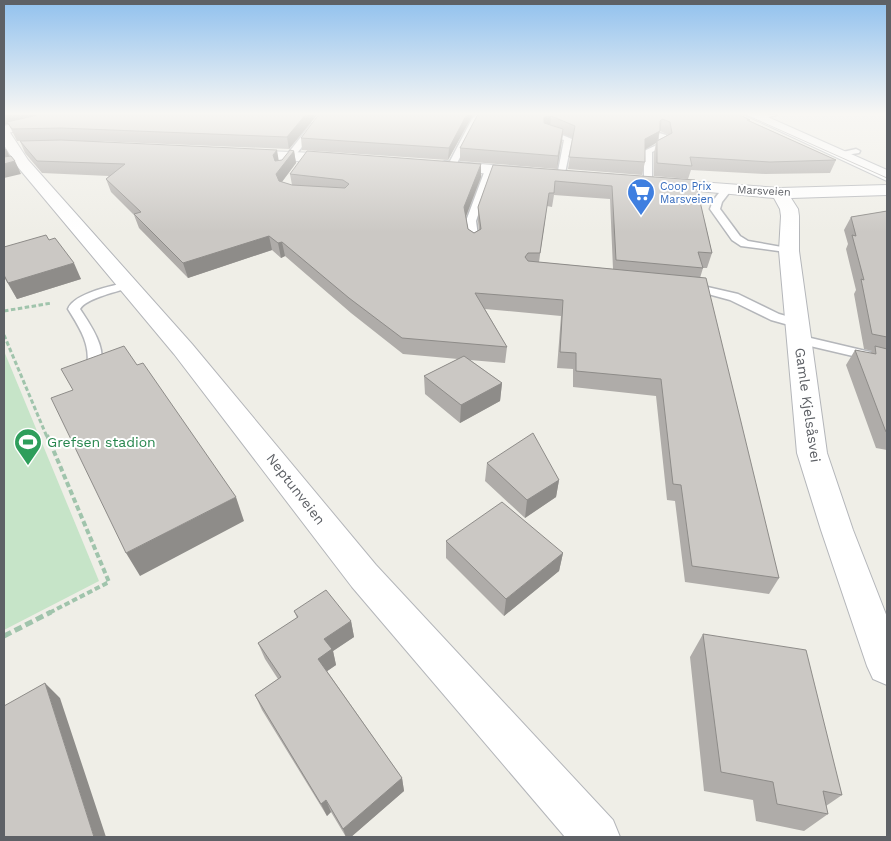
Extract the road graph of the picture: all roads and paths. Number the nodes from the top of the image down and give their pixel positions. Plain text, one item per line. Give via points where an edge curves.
1 (19, 153) edge
2 (225, 153) edge
3 (302, 153) edge
4 (458, 153) edge
5 (565, 153) edge
6 (647, 153) edge
7 (843, 153) edge
8 (838, 154) joint
9 (298, 160) junction
10 (359, 160) edge
11 (432, 166) edge
12 (451, 167) junction
13 (280, 170) edge
14 (489, 170) junction
15 (561, 176) junction
16 (887, 176) edge
17 (581, 177) edge
18 (640, 182) joint
19 (728, 189) junction
20 (887, 190) edge
21 (780, 193) junction
22 (474, 243) edge
23 (789, 251) junction
24 (674, 284) edge
25 (128, 285) junction
26 (84, 299) junction
27 (4, 311) edge
28 (797, 331) junction
29 (4, 336) edge
30 (887, 360) edge
31 (83, 377) edge
32 (4, 636) edge
33 (887, 666) edge
34 (596, 837) edge

1 - 25 street, Neptunveien
2 - 9 street
3 - 9 lane
4 - 12 lane
5 - 15 lane
6 - 18 lane
7 - 8 lane
8 - 16 street
9 - 10 street
9 - 13 lane
11 - 12 street
12 - 14 street
14 - 15 street
14 - 22 lane via 471,221
15 - 17 street
18 - 19 street, Marsveien
19 - 21 street, Marsveien
19 - 23 lane via 717,201 715,209 736,238 745,244
20 - 21 street, Marsveien
21 - 23 street, Gamle Kjelsåsvei via 789,209
23 - 28 street, Gamle Kjelsåsvei
24 - 28 lane via 734,297
25 - 26 lane
25 - 34 street, Neptunveien via 242,420 364,576
26 - 27 path
26 - 31 lane via 74,309 87,329 97,355 94,368
28 - 30 lane
28 - 33 street, Gamle Kjelsåsvei via 812,453
29 - 32 path via 109,582

